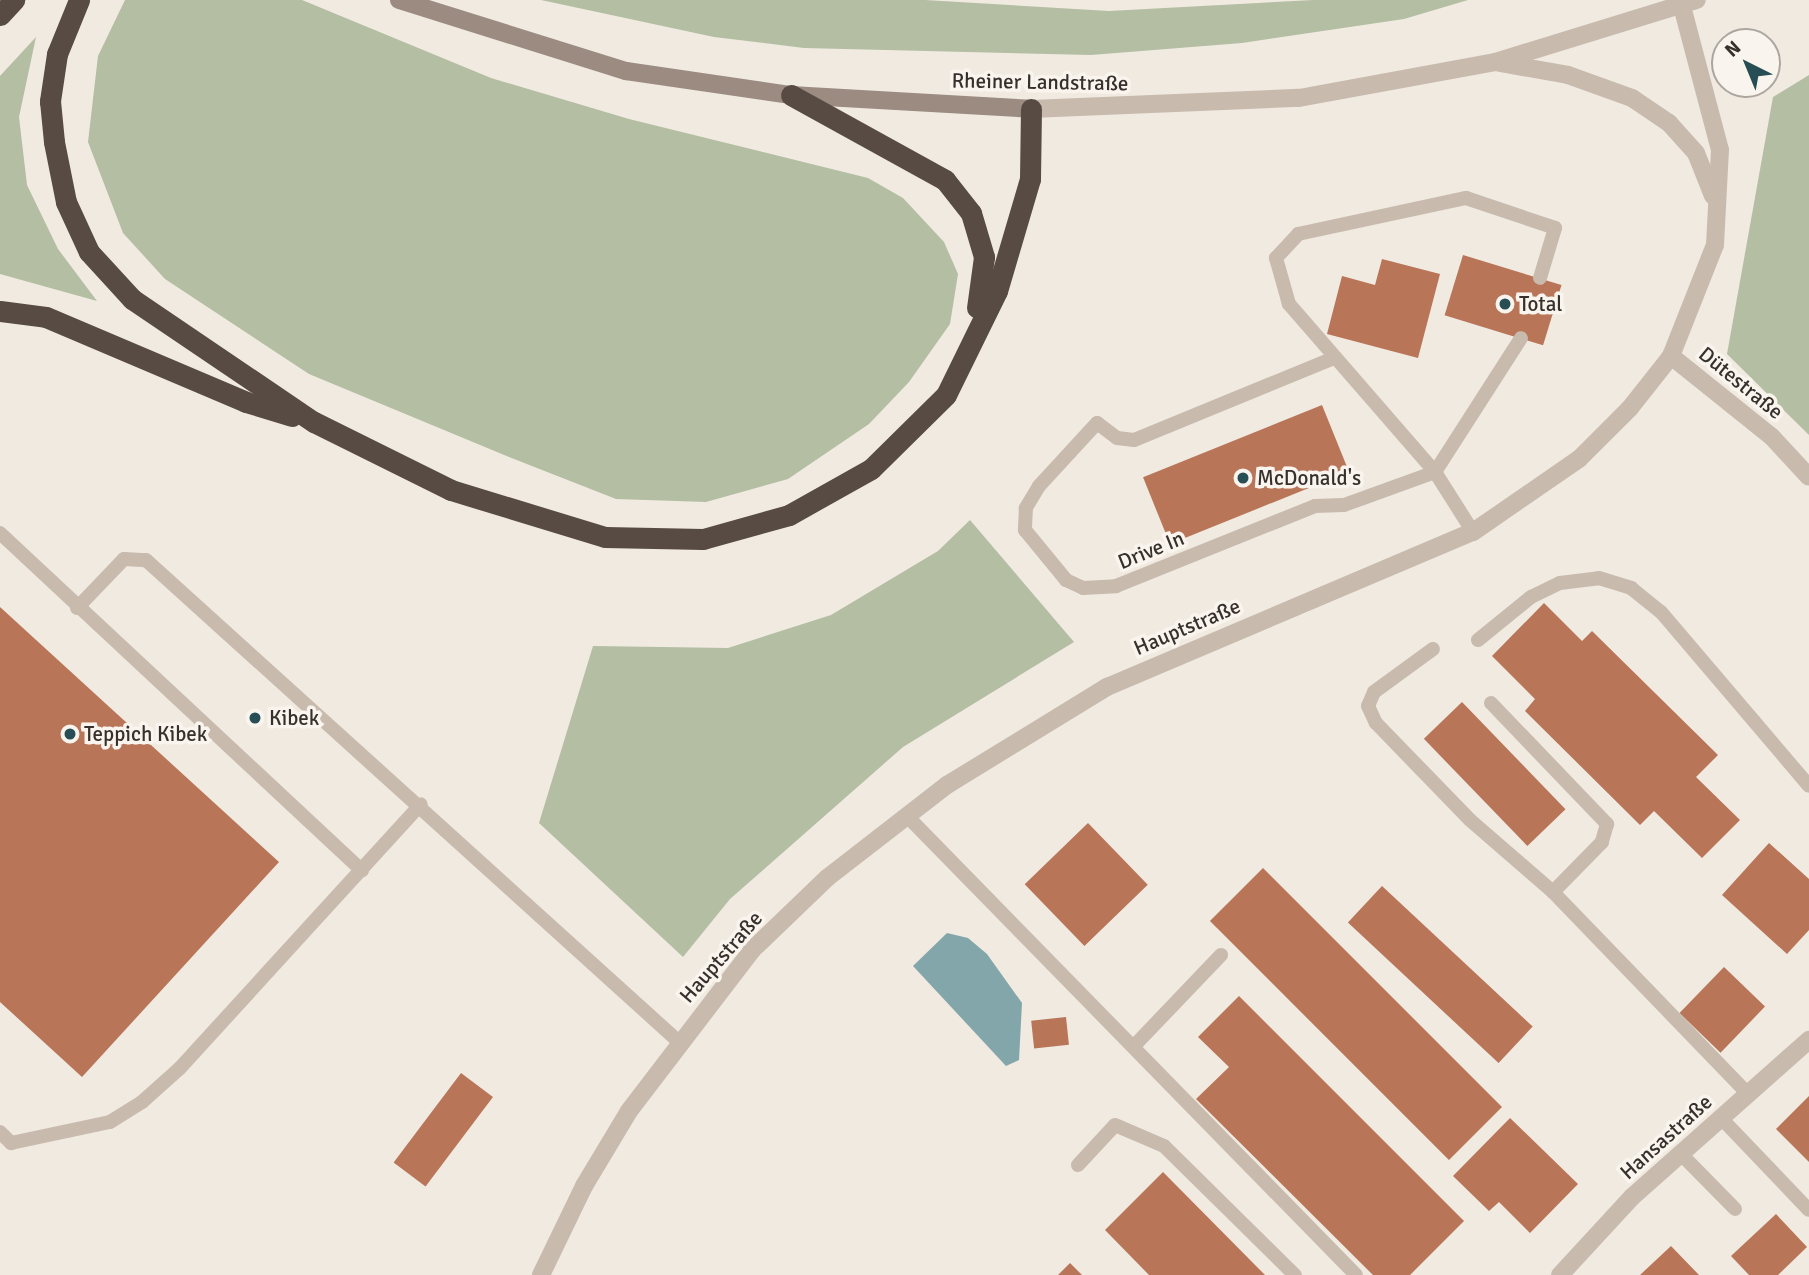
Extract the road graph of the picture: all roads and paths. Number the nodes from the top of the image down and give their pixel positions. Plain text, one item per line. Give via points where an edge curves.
1 (14, 0) edge
2 (79, 0) edge
3 (399, 0) edge
4 (1687, 2) edge
5 (0, 15) edge
6 (1496, 62) junction
7 (791, 95) junction
8 (1031, 109) junction
9 (1715, 245) junction
10 (1539, 278) dead end
11 (0, 311) edge
12 (1521, 338) dead end
13 (1671, 356) junction
14 (1334, 358) junction
15 (946, 395) junction
16 (314, 422) junction
17 (1435, 472) junction
18 (1809, 477) edge
19 (1473, 532) junction
20 (0, 533) edge
21 (77, 608) junction
22 (1478, 640) dead end
23 (1433, 649) dead end
24 (1491, 704) dead end
25 (1809, 786) edge
26 (421, 804) junction
27 (907, 816) junction
28 (362, 870) junction
29 (1553, 892) junction
30 (1222, 955) dead end
31 (1809, 1040) edge
32 (679, 1042) junction
33 (1134, 1046) junction
34 (1748, 1094) junction
35 (1721, 1118) junction
36 (0, 1132) edge
37 (1681, 1154) junction
38 (1078, 1165) dead end
39 (1735, 1209) dead end
40 (1809, 1210) edge
41 (541, 1275) edge
42 (1295, 1275) edge
43 (1356, 1275) edge
44 (1560, 1275) edge

1 - 5 highway
2 - 16 highway via 57,54 50,101 66,202 89,252 132,299
3 - 7 main road, Rheiner Landstraße via 614,68
4 - 6 street, Rheiner Landstraße
4 - 9 street, Hauptstraße via 1720,150
6 - 8 street, Rheiner Landstraße via 1300,98
6 - 9 street via 1568,75 1632,98 1669,123 1696,153 1713,193
7 - 8 main road, Rheiner Landstraße
7 - 15 highway via 945,180 971,213 984,257 984,289
8 - 15 highway via 1030,179 997,291
9 - 13 street, Hauptstraße
10 - 14 lane via 1555,228 1466,198 1298,234 1276,258 1289,304
11 - 16 highway via 46,317 246,402
12 - 17 lane
13 - 18 street, Dütestraße via 1772,437
13 - 19 street, Hauptstraße via 1579,459
14 - 17 lane
14 - 17 lane, Drive In via 1134,440 1117,438 1097,423 1026,508 1025,530 1066,580 1083,588 1116,586 1315,506 1344,505
15 - 16 highway via 871,469 789,515 703,539 592,534 451,490
17 - 19 lane
19 - 27 street, Hauptstraße via 1107,687 1030,730
20 - 21 lane
21 - 26 lane via 124,559 146,560
21 - 28 lane
22 - 25 lane via 1531,597 1560,583 1600,578 1631,588 1661,612
23 - 29 lane via 1374,692 1368,706 1376,723 1471,820
24 - 29 lane via 1606,824 1602,842
26 - 28 lane
26 - 32 lane
27 - 32 street, Hauptstraße via 827,878 752,950
27 - 33 lane
28 - 36 lane via 180,1068 142,1102 110,1122 11,1143
29 - 34 lane
30 - 33 lane
31 - 34 street, Hansastraße
32 - 41 street, Hauptstraße via 584,1186
33 - 43 lane
34 - 35 street, Hansastraße
35 - 37 street, Hansastraße
35 - 40 lane
37 - 39 lane
37 - 44 street, Hansastraße via 1632,1196
38 - 42 lane via 1115,1125 1164,1146

